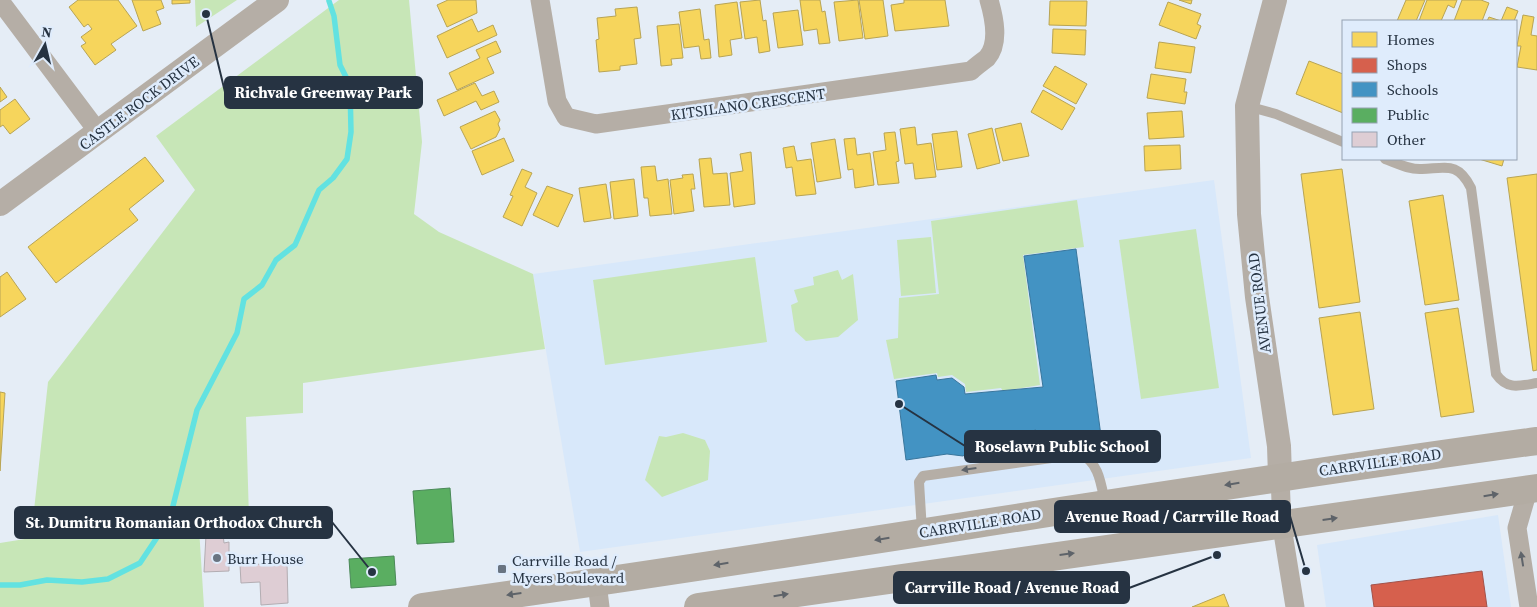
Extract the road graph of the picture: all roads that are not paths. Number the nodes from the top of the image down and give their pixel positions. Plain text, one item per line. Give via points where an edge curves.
1 (277, 0) edge
2 (540, 0) edge
3 (989, 0) edge
4 (1275, 0) edge
5 (0, 1) edge
6 (1247, 106) junction
7 (99, 133) junction
8 (1342, 142) edge
9 (1388, 160) edge
10 (0, 204) edge
11 (1537, 383) edge
12 (1537, 441) edge
13 (1280, 476) junction
14 (1532, 489) edge
15 (1105, 504) junction
16 (1282, 527) junction
17 (922, 532) junction
18 (931, 572) junction
19 (598, 595) edge
20 (422, 607) edge
21 (698, 607) edge
22 (1295, 607) edge
23 (1529, 607) edge

1 - 7 street, CASTLE ROCK DRIVE
2 - 3 street, KITSILANO CRESCENT via 557,101 566,117 596,124 972,71 988,56 994,34
4 - 6 street, AVENUE ROAD
5 - 7 street
6 - 8 lane via 1276,114
6 - 13 street, AVENUE ROAD via 1250,214 1257,297 1279,446
7 - 10 street, CASTLE ROCK DRIVE
9 - 11 lane via 1421,170 1452,168 1465,175 1471,188 1496,374 1513,387
12 - 13 main road, CARRVILLE ROAD
13 -> 15 main road, CARRVILLE ROAD
13 - 16 street, AVENUE ROAD
16 -> 14 main road
23 -> 14 street via 1517,528
15 - 17 main road, CARRVILLE ROAD
15 -> 17 lane via 1094,464 1080,454 923,476 919,482
18 -> 16 main road
16 - 22 street, AVENUE ROAD
17 - 18 main road
17 -> 19 main road, CARRVILLE ROAD
21 -> 18 main road
19 -> 20 main road, CARRVILLE ROAD

